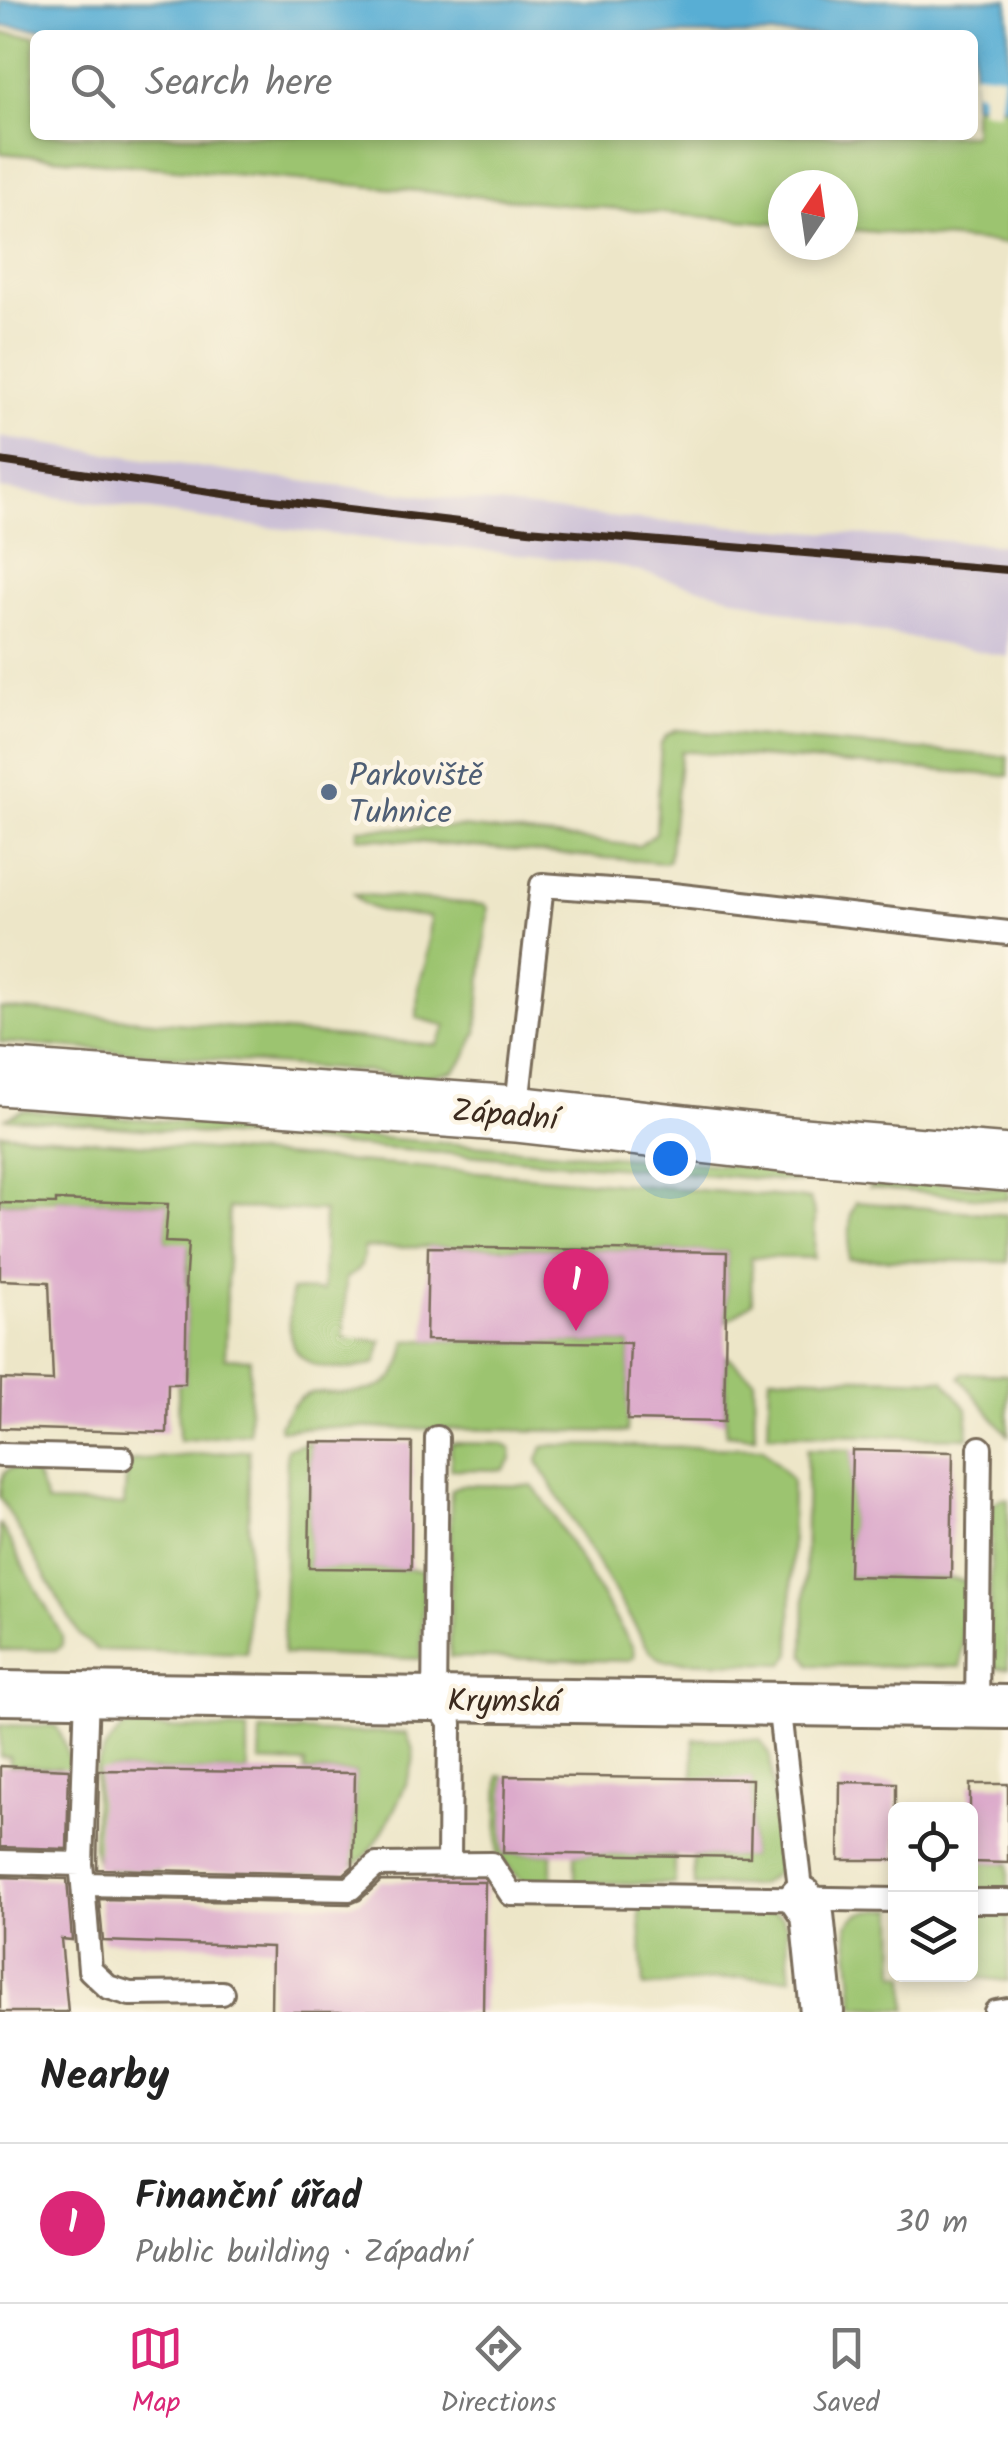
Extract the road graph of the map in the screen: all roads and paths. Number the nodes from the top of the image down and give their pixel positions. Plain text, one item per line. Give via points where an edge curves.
1 (1008, 933) edge
2 (0, 1078) edge
3 (516, 1114) junction
4 (1008, 1164) edge
5 (437, 1438) dead end
6 (980, 1448) dead end
7 (0, 1455) edge
8 (122, 1458) dead end
9 (0, 1693) edge
10 (87, 1694) junction
11 (434, 1700) junction
12 (780, 1703) junction
13 (992, 1707) edge
14 (0, 1862) edge
15 (448, 1864) junction
16 (82, 1874) junction
17 (801, 1898) junction
18 (888, 1900) edge
19 (978, 1900) edge
20 (1008, 1901) edge
21 (222, 1993) dead end
22 (1008, 2010) edge
23 (822, 2012) edge
24 (996, 2012) edge

1 - 3 lane via 542,885
2 - 3 street, Západní
3 - 4 street, Západní
5 - 11 lane
6 - 13 lane
7 - 8 lane
9 - 10 street, Krymská
10 - 11 street, Krymská
10 - 16 lane
11 - 12 street, Krymská
11 - 15 lane via 450,1724
12 - 13 street, Krymská
12 - 17 lane
14 - 16 lane
15 - 16 lane via 376,1865 350,1889
15 - 17 lane via 491,1864 511,1894
16 - 21 lane via 90,1970 108,1987 130,1994
17 - 18 lane
17 - 23 street via 812,1914
19 - 20 lane
22 - 24 lane

